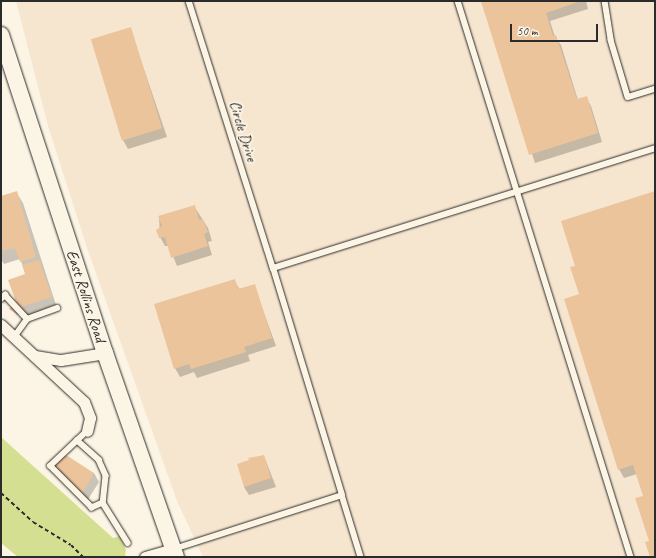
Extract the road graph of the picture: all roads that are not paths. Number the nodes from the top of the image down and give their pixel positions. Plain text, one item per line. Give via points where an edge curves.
1 (189, 1) edge
2 (458, 1) edge
3 (605, 1) edge
4 (1, 35) edge
5 (655, 89) edge
6 (655, 148) edge
7 (518, 189) junction
8 (273, 268) junction
9 (1, 299) edge
10 (57, 308) dead end
11 (27, 318) junction
12 (1, 325) edge
13 (14, 337) junction
14 (105, 353) junction
15 (35, 356) junction
16 (87, 431) joint
17 (77, 440) junction
18 (342, 495) junction
19 (103, 503) junction
20 (128, 543) dead end
21 (174, 553) edge
22 (145, 557) edge
23 (361, 557) edge
24 (631, 557) edge

1 - 8 lane, Circle Drive
2 - 7 lane
3 - 5 lane via 611,40 628,97
4 - 14 main road, East Rollins Road
6 - 7 lane
7 - 8 lane
7 - 24 lane
8 - 18 lane, Circle Drive
9 - 11 lane via 5,295
10 - 11 lane
11 - 13 lane
12 - 13 street
13 - 15 street
14 - 15 street via 61,360
14 - 21 main road, East Rollins Road
15 - 16 street via 84,402 90,418
16 - 17 lane
17 - 19 lane via 99,460 106,476
17 - 19 lane via 50,466 92,508
18 - 21 lane
18 - 23 lane
19 - 20 lane
21 - 22 street

